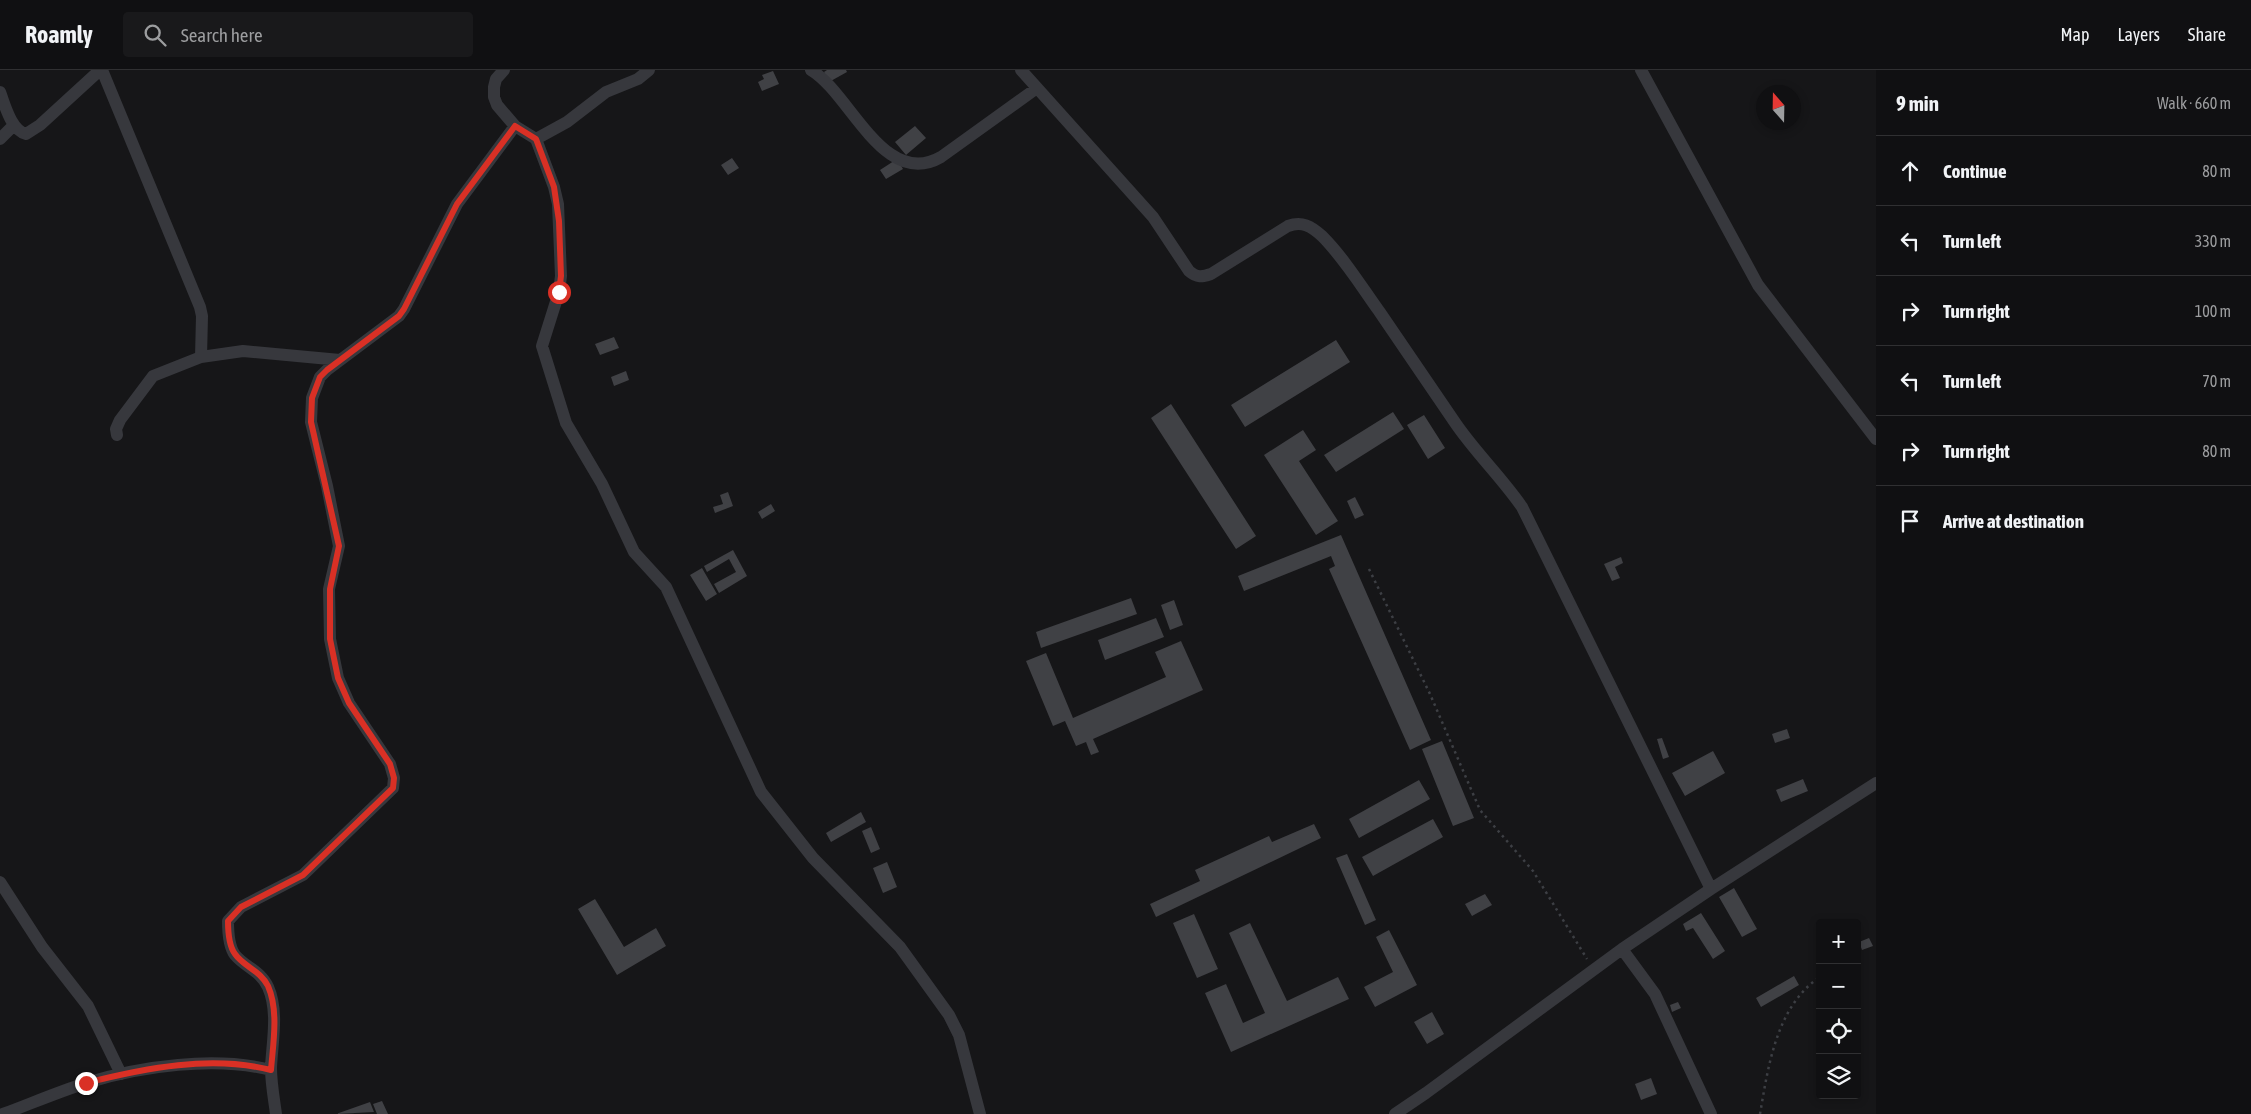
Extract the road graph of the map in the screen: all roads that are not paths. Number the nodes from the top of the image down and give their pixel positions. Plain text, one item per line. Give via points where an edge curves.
1 (101, 70) edge
2 (650, 70) edge
3 (811, 70) edge
4 (1021, 70) edge
5 (1641, 70) edge
6 (498, 73) edge
7 (1036, 88) junction
8 (0, 92) edge
9 (14, 125) junction
10 (515, 126) junction
11 (0, 139) edge
12 (536, 139) junction
13 (201, 357) junction
14 (340, 360) junction
15 (117, 435) dead end
16 (1876, 439) edge
17 (1876, 783) edge
18 (0, 882) edge
19 (1711, 889) junction
20 (1622, 949) junction
21 (271, 1070) junction
22 (121, 1074) junction
23 (3, 1114) edge
24 (276, 1114) edge
25 (980, 1114) edge
26 (1395, 1114) edge
27 (1711, 1114) edge

1 - 9 street via 32,131 20,132
1 - 13 street via 200,307
2 - 12 street via 638,79 606,92 567,122
3 - 7 street via 830,86 885,151 909,163 920,164 941,157
4 - 7 street
5 - 16 street via 1758,285
6 - 10 street via 494,97
7 - 19 street via 1153,217 1195,276 1211,274 1296,223 1303,223 1322,236 1355,277 1480,457 1522,507
8 - 9 street
9 - 11 street
10 - 12 street
10 - 14 street via 457,204 399,316
12 - 25 street via 558,204 561,276 542,346 566,423 602,484 634,552 666,587 761,792 813,858 900,947 948,1015 959,1035
13 - 14 street via 242,351
13 - 15 street via 150,378 120,420
14 - 21 street via 320,377 311,409 313,435 339,546 330,589 330,639 338,678 349,703 390,764 395,784 303,875 241,907 228,921 235,954 260,973 268,986 274,1018
17 - 19 street
18 - 22 street via 42,947 88,1006
19 - 20 street
20 - 26 street
20 - 27 street via 1655,994
21 - 22 street via 227,1063
21 - 24 street
22 - 23 street via 86,1083

